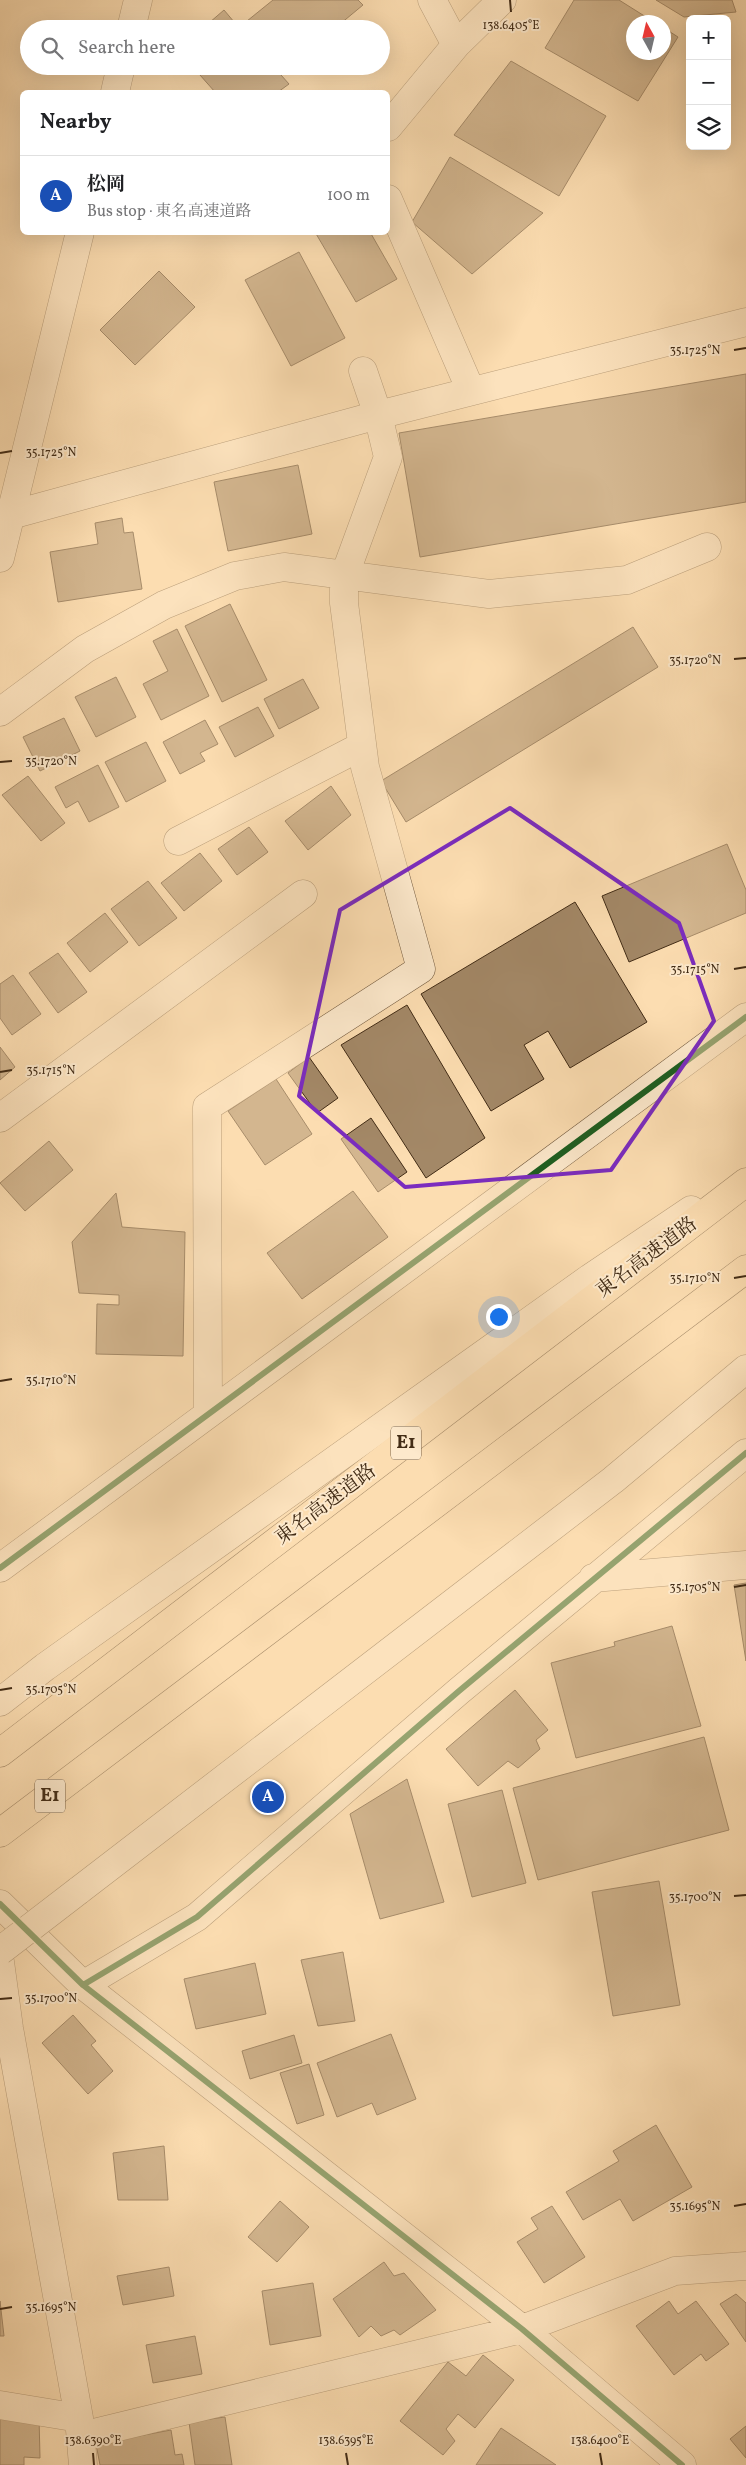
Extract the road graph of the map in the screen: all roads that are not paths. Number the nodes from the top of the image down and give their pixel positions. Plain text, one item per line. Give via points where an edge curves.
1 (138, 0) edge
2 (432, 0) edge
3 (502, 0) edge
4 (132, 20) edge
5 (456, 45) junction
6 (119, 75) edge
7 (115, 90) edge
8 (390, 124) edge
9 (390, 204) edge
10 (79, 235) edge
11 (746, 322) edge
12 (363, 370) dead end
13 (471, 391) junction
14 (378, 415) junction
15 (11, 515) junction
16 (707, 547) dead end
17 (0, 558) edge
18 (344, 577) junction
19 (0, 712) edge
20 (362, 746) junction
21 (178, 841) dead end
22 (302, 894) dead end
23 (746, 1017) edge
24 (0, 1118) edge
25 (746, 1172) edge
26 (746, 1182) edge
27 (746, 1269) edge
28 (746, 1369) edge
29 (208, 1414) junction
30 (746, 1453) edge
31 (746, 1565) edge
32 (0, 1568) edge
33 (593, 1578) junction
34 (0, 1702) edge
35 (0, 1753) edge
36 (0, 1833) edge
37 (0, 1904) edge
38 (0, 1951) edge
39 (0, 1962) edge
40 (83, 1985) junction
41 (4, 2032) edge
42 (746, 2266) edge
43 (522, 2329) junction
44 (0, 2405) edge
45 (80, 2427) junction
46 (83, 2465) edge
47 (682, 2465) edge

1 - 4 street
2 - 5 street
3 - 5 street
5 - 8 street
6 - 7 street
9 - 13 street
10 - 15 street
11 - 13 street
12 - 14 street
13 - 14 street
14 - 15 street
14 - 18 street via 388,457
15 - 17 street
16 - 18 street via 627,580 489,594
18 - 19 street via 284,567 235,576 164,604 85,649
18 - 20 street via 344,603
20 - 21 street
20 - 29 street via 364,767 421,968 207,1108
22 - 24 street
23 - 29 street
25 - 34 street via 590,1278
26 - 35 highway, 東名高速道路 / E1
27 - 36 highway, E1
28 - 38 street, bridge via 612,1480
29 - 32 street
30 - 33 street
31 - 33 street
33 - 40 street via 197,1917
37 - 40 street
39 - 41 street
40 - 43 street
41 - 45 street
42 - 43 street via 675,2271
43 - 45 street
43 - 47 street
44 - 45 street
45 - 46 street

